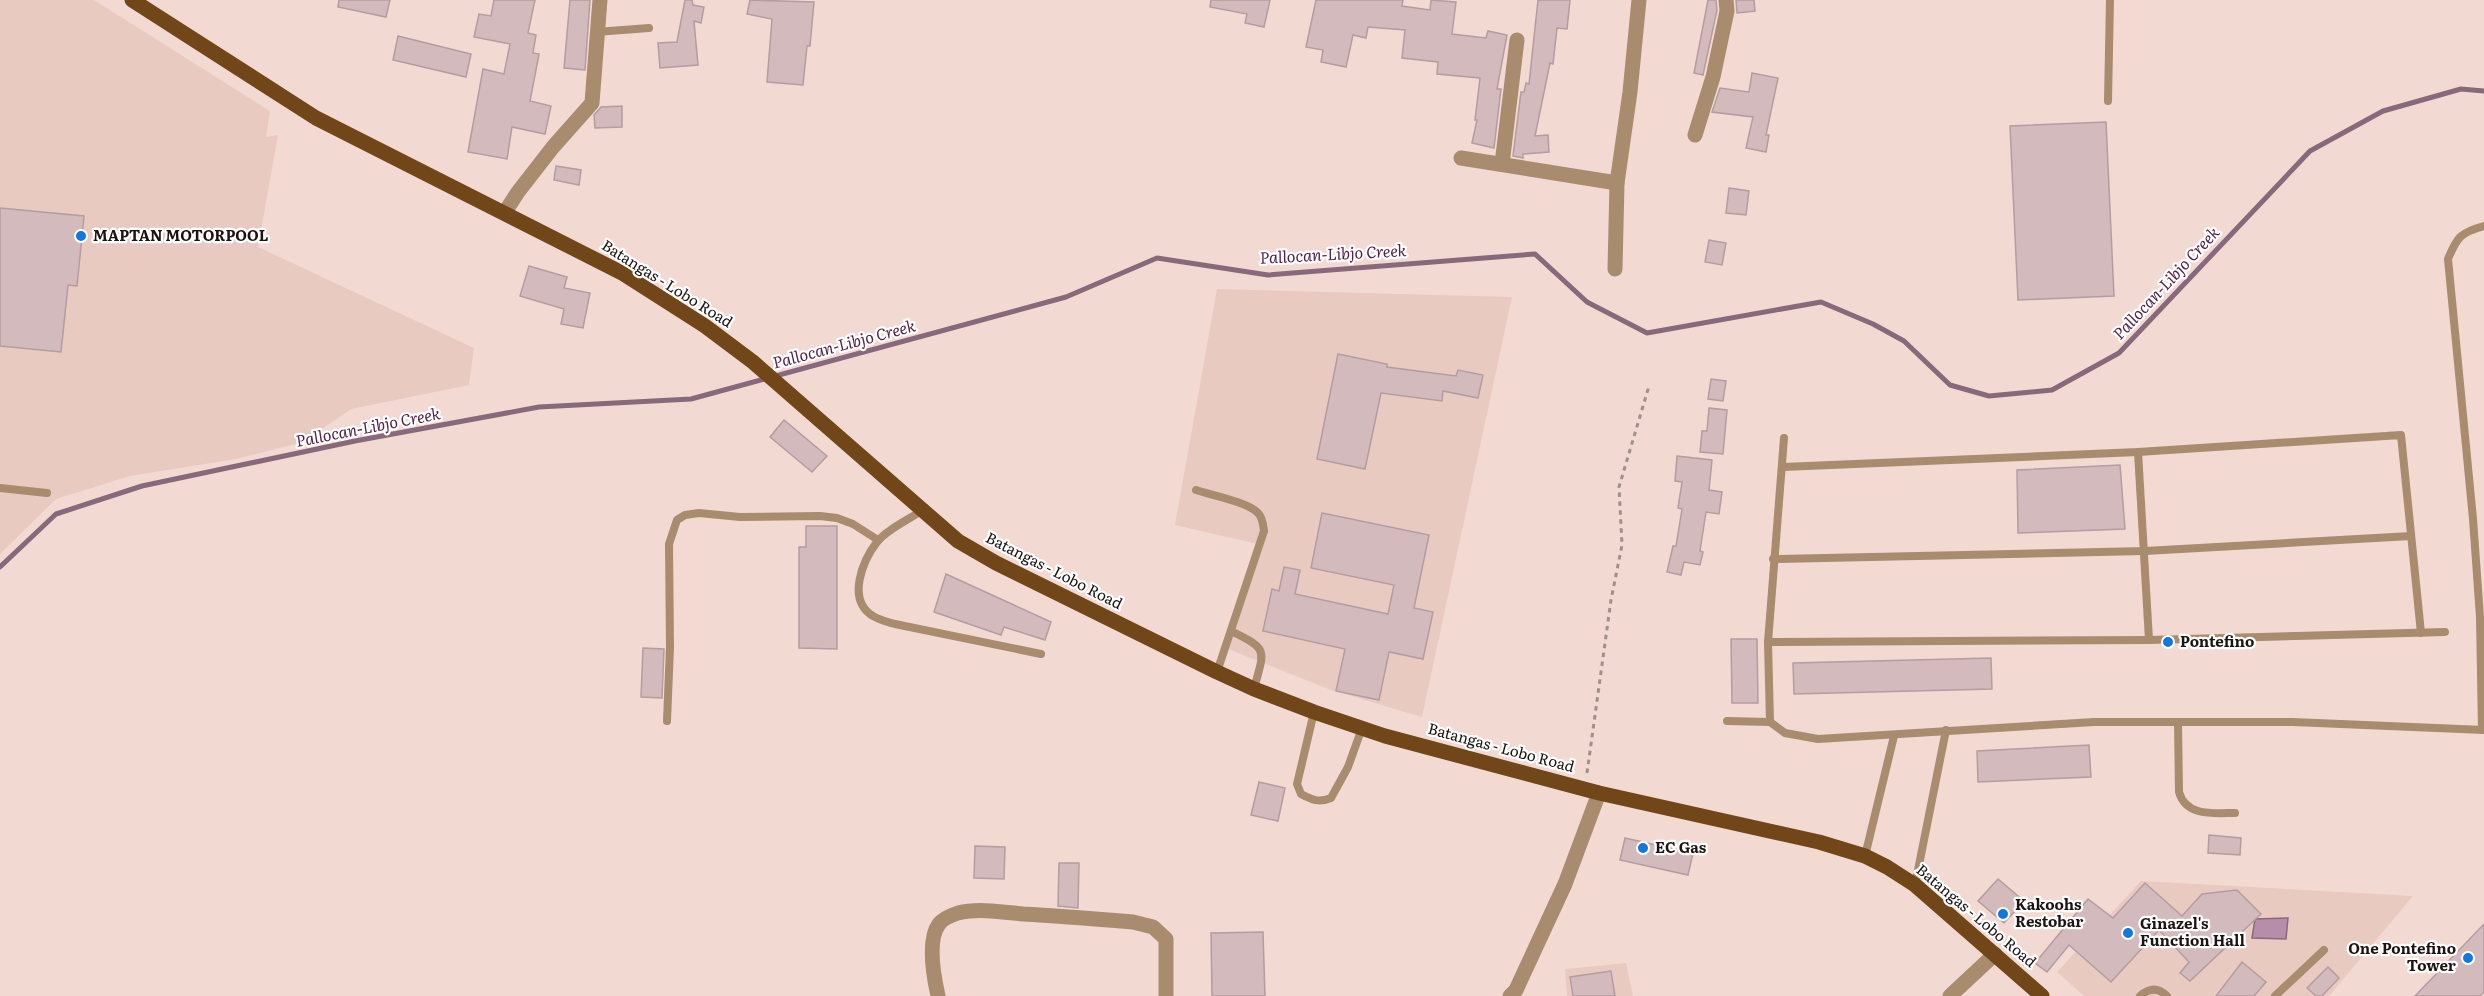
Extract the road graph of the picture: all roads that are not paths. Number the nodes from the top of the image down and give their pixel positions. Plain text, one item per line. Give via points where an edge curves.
1 (600, 0) edge
2 (1639, 0) edge
3 (1726, 0) edge
4 (2110, 0) edge
5 (134, 1) edge
6 (649, 28) dead end
7 (597, 32) junction
8 (1517, 40) dead end
9 (2108, 100) dead end
10 (1695, 135) dead end
11 (1461, 158) dead end
12 (1502, 165) junction
13 (1617, 183) junction
14 (506, 212) junction
15 (2484, 226) edge
16 (1615, 269) dead end
17 (1784, 438) dead end
18 (2138, 452) junction
19 (1783, 467) junction
20 (0, 488) edge
21 (1196, 490) dead end
22 (47, 493) dead end
23 (923, 510) junction
24 (2411, 536) junction
25 (878, 540) junction
26 (2145, 551) junction
27 (1773, 559) junction
28 (1231, 631) junction
29 (2445, 632) dead end
30 (2421, 633) junction
31 (2150, 640) junction
32 (1768, 642) junction
33 (1041, 654) dead end
34 (1217, 672) junction
35 (1254, 689) junction
36 (1314, 712) junction
37 (667, 721) dead end
38 (1727, 721) dead end
39 (1770, 722) junction
40 (2178, 722) junction
41 (1362, 728) junction
42 (1946, 730) junction
43 (2483, 730) edge
44 (1894, 736) junction
45 (1591, 791) junction
46 (2235, 813) dead end
47 (1865, 856) junction
48 (1915, 885) junction
49 (2324, 950) dead end
50 (1995, 954) junction
51 (938, 996) edge
52 (1166, 996) edge
53 (1510, 996) edge
54 (1950, 996) edge
55 (2042, 996) edge
56 (2140, 996) edge
57 (2168, 996) edge
58 (2275, 996) edge

1 - 7 street
2 - 13 street
3 - 10 street via 1713,77
4 - 9 lane
5 - 14 main road, Batangas - Lobo Road via 316,118
6 - 7 lane
7 - 14 street via 592,103 553,147
8 - 12 street
11 - 12 street
12 - 13 street
13 - 16 street
14 - 23 main road, Batangas - Lobo Road via 622,273 705,326 753,362
15 - 43 lane via 2467,231 2456,241 2448,259 2473,519
17 - 19 lane
18 - 19 lane
18 - 24 lane via 2401,435
18 - 26 lane
19 - 27 lane
20 - 22 lane
21 - 28 lane via 1252,508 1263,522 1264,531
23 - 25 lane
23 - 34 main road, Batangas - Lobo Road via 958,541 996,563
24 - 26 lane
24 - 30 lane
25 - 33 lane via 861,571 859,587 862,605 872,616
25 - 37 lane via 854,524 820,516 699,513 677,520 669,544
26 - 27 lane
26 - 31 lane
27 - 32 lane
28 - 34 lane
28 - 35 lane via 1261,649
29 - 30 lane
30 - 31 lane
31 - 32 lane
32 - 39 lane
34 - 35 main road, Batangas - Lobo Road
35 - 36 main road, Batangas - Lobo Road
36 - 41 main road, Batangas - Lobo Road
36 - 41 lane via 1297,784 1301,794 1313,801 1330,798
38 - 39 lane
39 - 44 lane via 1785,733 1818,739
40 - 42 lane
40 - 43 lane via 2293,722
40 - 46 lane via 2181,801 2202,813
41 - 45 main road, Batangas - Lobo Road
42 - 44 lane
42 - 48 lane
44 - 47 lane
45 - 47 main road, Batangas - Lobo Road via 1819,842
45 - 53 street via 1547,928
47 - 48 main road, Batangas - Lobo Road
48 - 50 main road, Batangas - Lobo Road
49 - 58 lane
50 - 54 street
50 - 55 main road, Batangas - Lobo Road
51 - 52 street via 933,973 938,924 960,912 990,911 1133,922 1153,927 1166,939
56 - 57 lane via 2151,989

